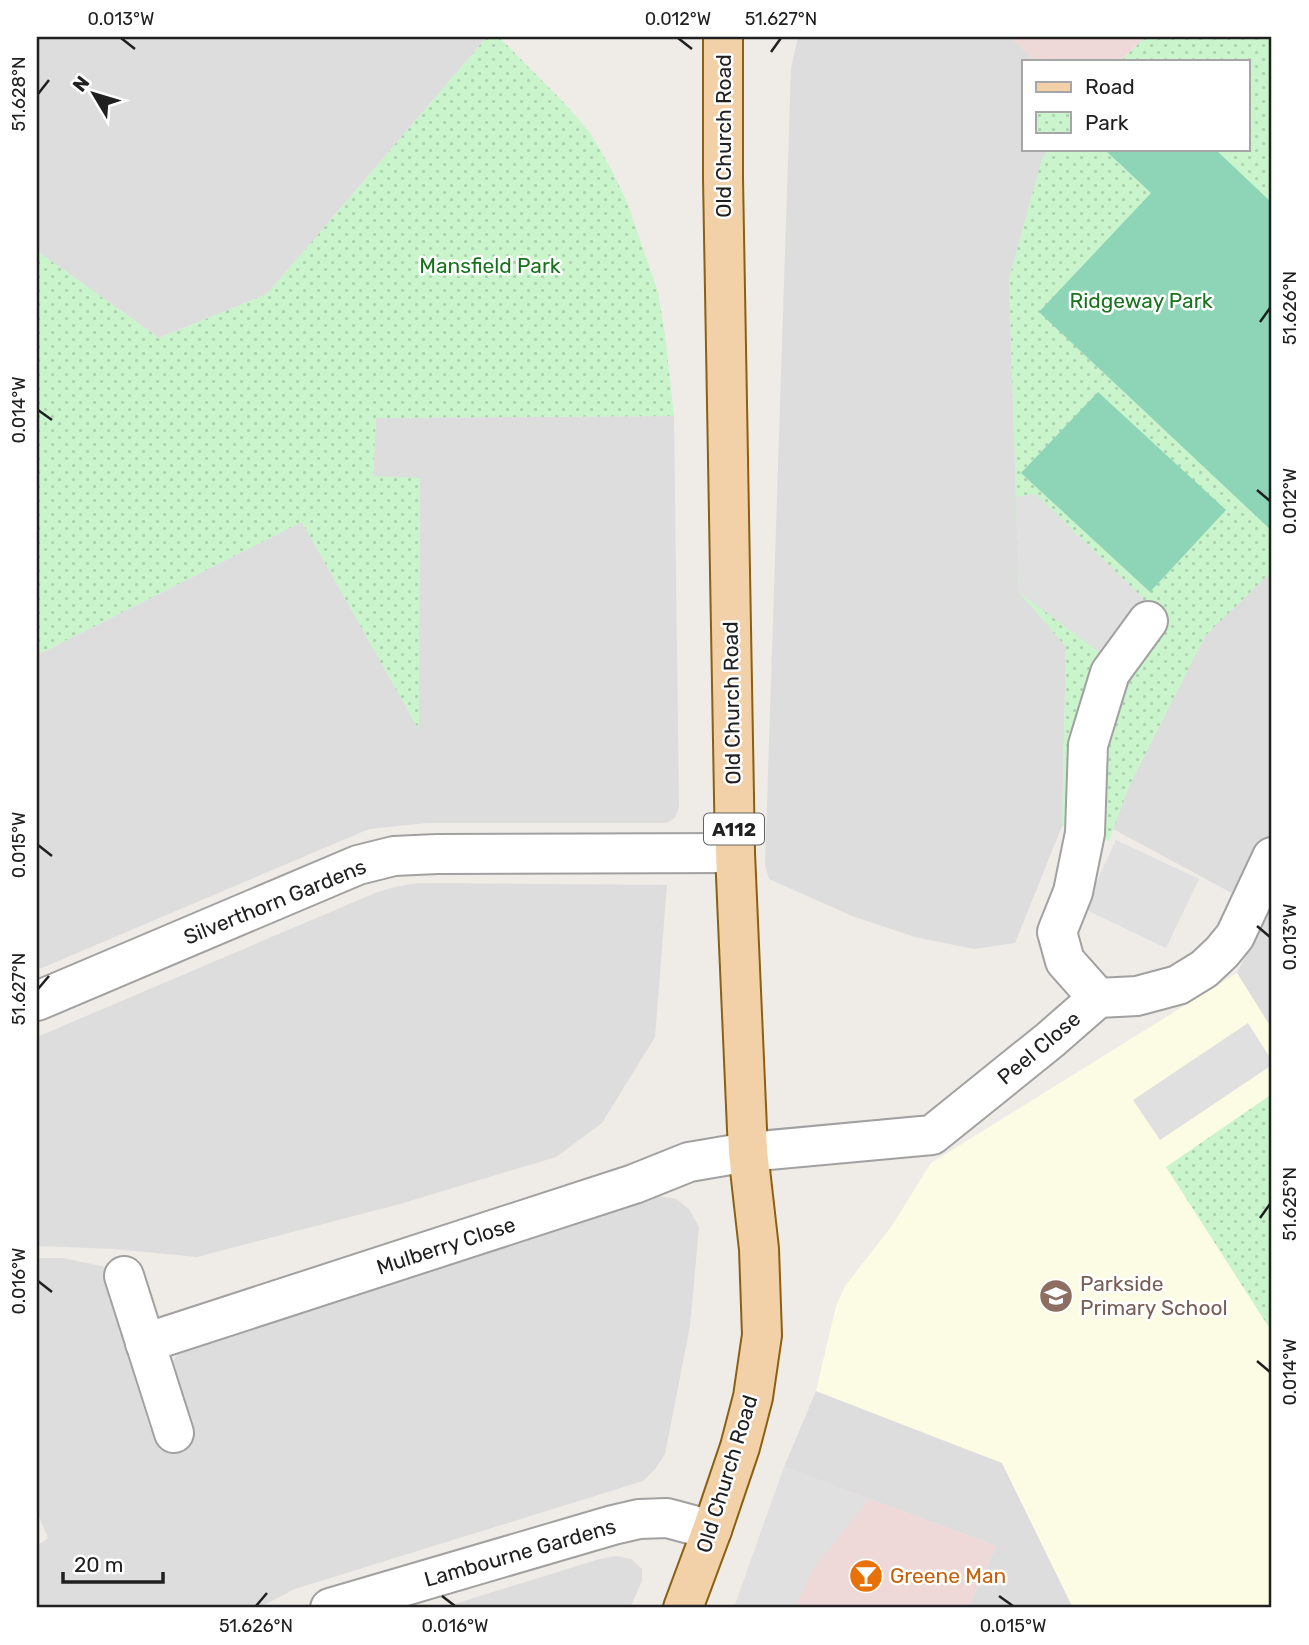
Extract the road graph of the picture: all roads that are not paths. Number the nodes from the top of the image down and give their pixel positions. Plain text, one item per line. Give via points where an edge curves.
1 (723, 37) edge
2 (1148, 621) dead end
3 (735, 853) junction
4 (1272, 857) edge
5 (1098, 998) junction
6 (37, 1001) edge
7 (748, 1152) junction
8 (124, 1276) dead end
9 (145, 1343) junction
10 (174, 1433) dead end
11 (712, 1530) junction
12 (330, 1608) edge
13 (683, 1608) edge

1 - 3 main road, Old Church Road / A112
2 - 5 street via 1110,673 1088,745 1085,833 1073,892 1057,932 1065,961
3 - 6 street, Silverthorn Gardens via 394,856 358,865
3 - 7 main road, Old Church Road / A112
4 - 5 street, Peel Close via 1235,936 1204,969 1168,988
5 - 7 street, Peel Close via 932,1135
7 - 9 street, Mulberry Close via 690,1162
7 - 11 main road, Old Church Road / A112 via 760,1249 762,1335 753,1397
8 - 9 street
9 - 10 street
11 - 12 street, Lambourne Gardens via 667,1518 639,1519
11 - 13 main road, Old Church Road / A112

